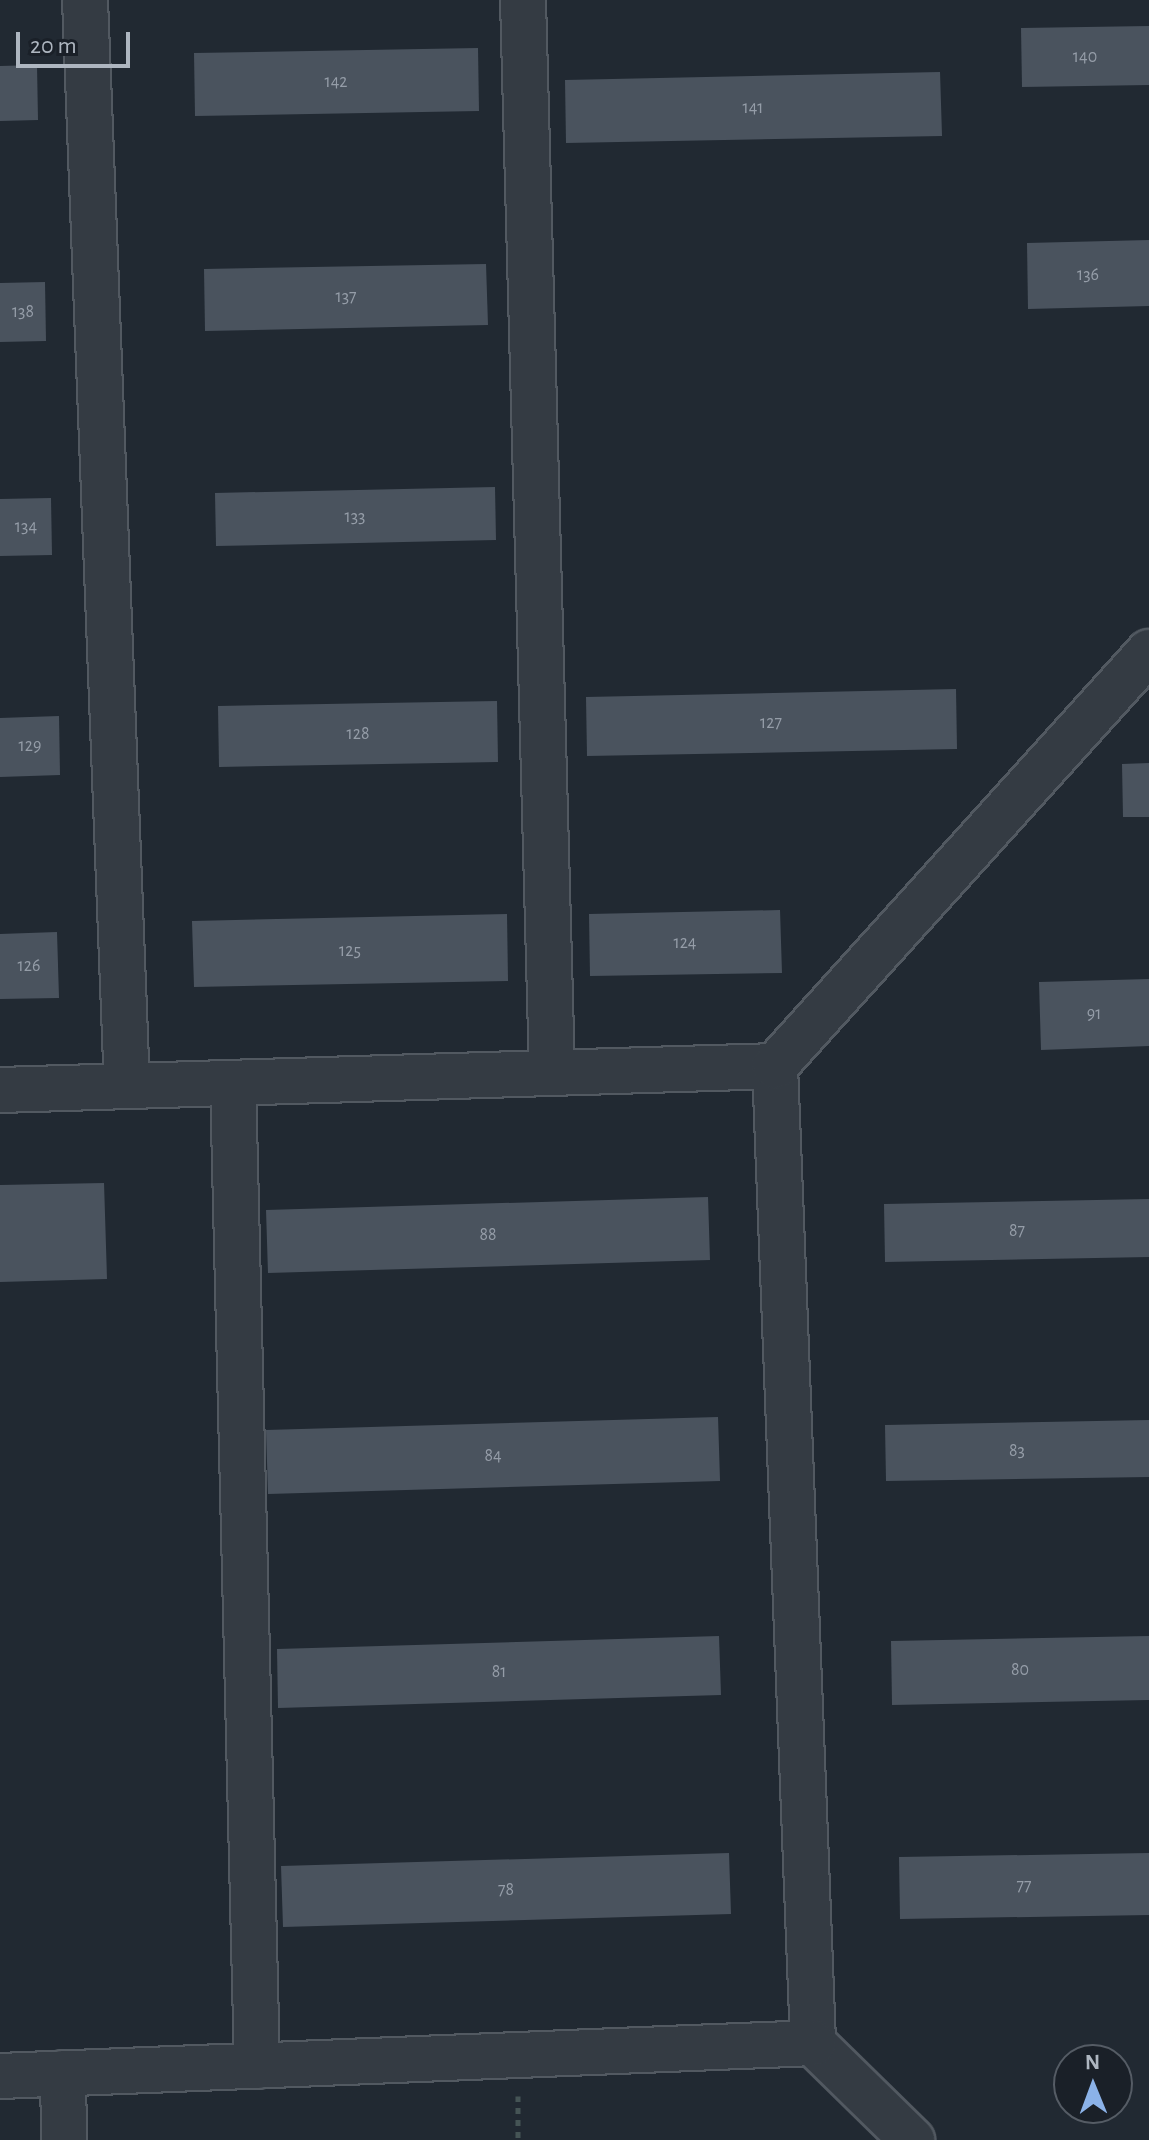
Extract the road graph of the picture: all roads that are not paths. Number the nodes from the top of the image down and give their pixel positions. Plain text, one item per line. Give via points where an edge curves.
1 (85, 0) edge
2 (523, 0) edge
3 (1149, 652) edge
4 (775, 1066) junction
5 (552, 1073) junction
6 (233, 1083) junction
7 (127, 1086) junction
8 (0, 1090) edge
9 (813, 2043) junction
10 (257, 2066) junction
11 (63, 2073) junction
12 (0, 2076) edge
13 (64, 2140) edge
14 (912, 2140) edge

1 - 7 street
2 - 5 street
3 - 4 street
4 - 5 street
4 - 9 street
5 - 6 street
6 - 7 street
6 - 10 street
7 - 8 street
9 - 10 street
9 - 14 street
10 - 11 street
11 - 12 street
11 - 13 street

